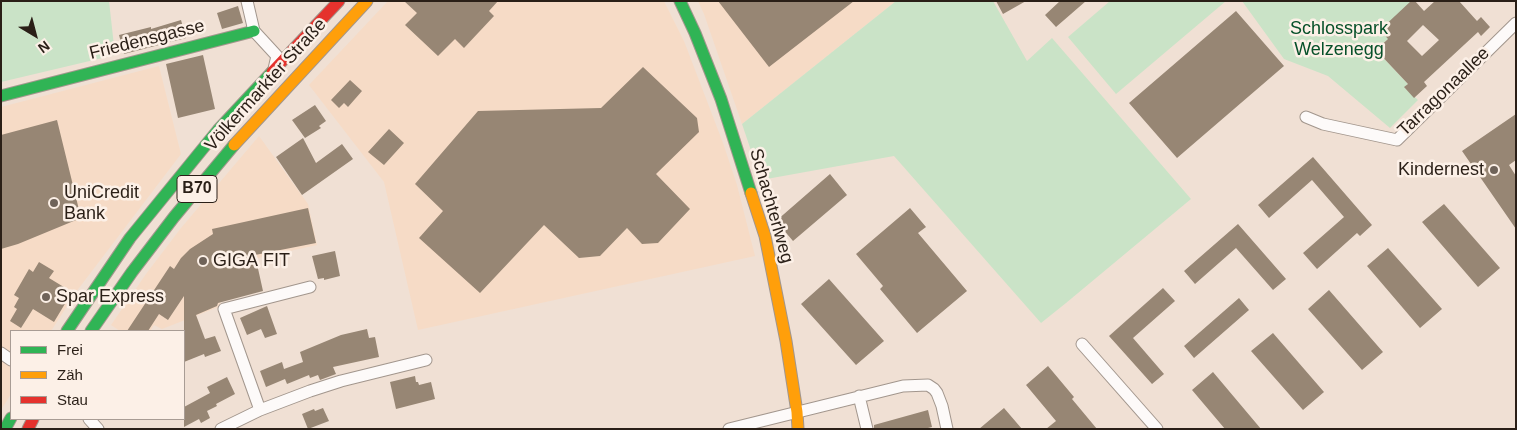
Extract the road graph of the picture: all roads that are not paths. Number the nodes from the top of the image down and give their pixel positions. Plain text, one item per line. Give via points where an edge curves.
1 (247, 1) edge
2 (339, 1) edge
3 (367, 1) edge
4 (680, 1) edge
5 (1516, 23) edge
6 (254, 31) junction
7 (273, 71) junction
8 (1, 96) edge
9 (1306, 117) dead end
10 (158, 203) junction
11 (174, 216) junction
12 (310, 287) dead end
13 (68, 330) edge
14 (92, 330) edge
15 (1082, 344) dead end
16 (426, 360) dead end
17 (858, 396) junction
18 (260, 410) junction
19 (797, 412) junction
20 (946, 425) edge
21 (221, 429) edge
22 (729, 429) edge
23 (798, 429) edge
24 (867, 429) edge
25 (1156, 429) edge

1 - 6 street
2 - 7 main road, Völkermarkter Straße / B70
3 - 11 main road, Völkermarkter Straße / B70 via 232,147
4 - 19 main road, Schachterlweg via 720,99 765,236
5 - 9 street, Tarragonaallee via 1397,140 1323,124
6 - 7 street via 277,56
6 - 8 main road, Friedensgasse
7 - 10 main road, Völkermarkter Straße / B70 via 218,130
10 - 11 main road
10 - 13 main road, Völkermarkter Straße / B70 via 130,238
11 - 14 main road, Völkermarkter Straße / B70
12 - 18 street via 224,309
15 - 25 street
16 - 18 street via 341,381
17 - 19 street
17 - 20 street via 903,386 928,385 937,393
17 - 24 street
18 - 21 street
19 - 22 street
19 - 23 main road, Schachterlweg

